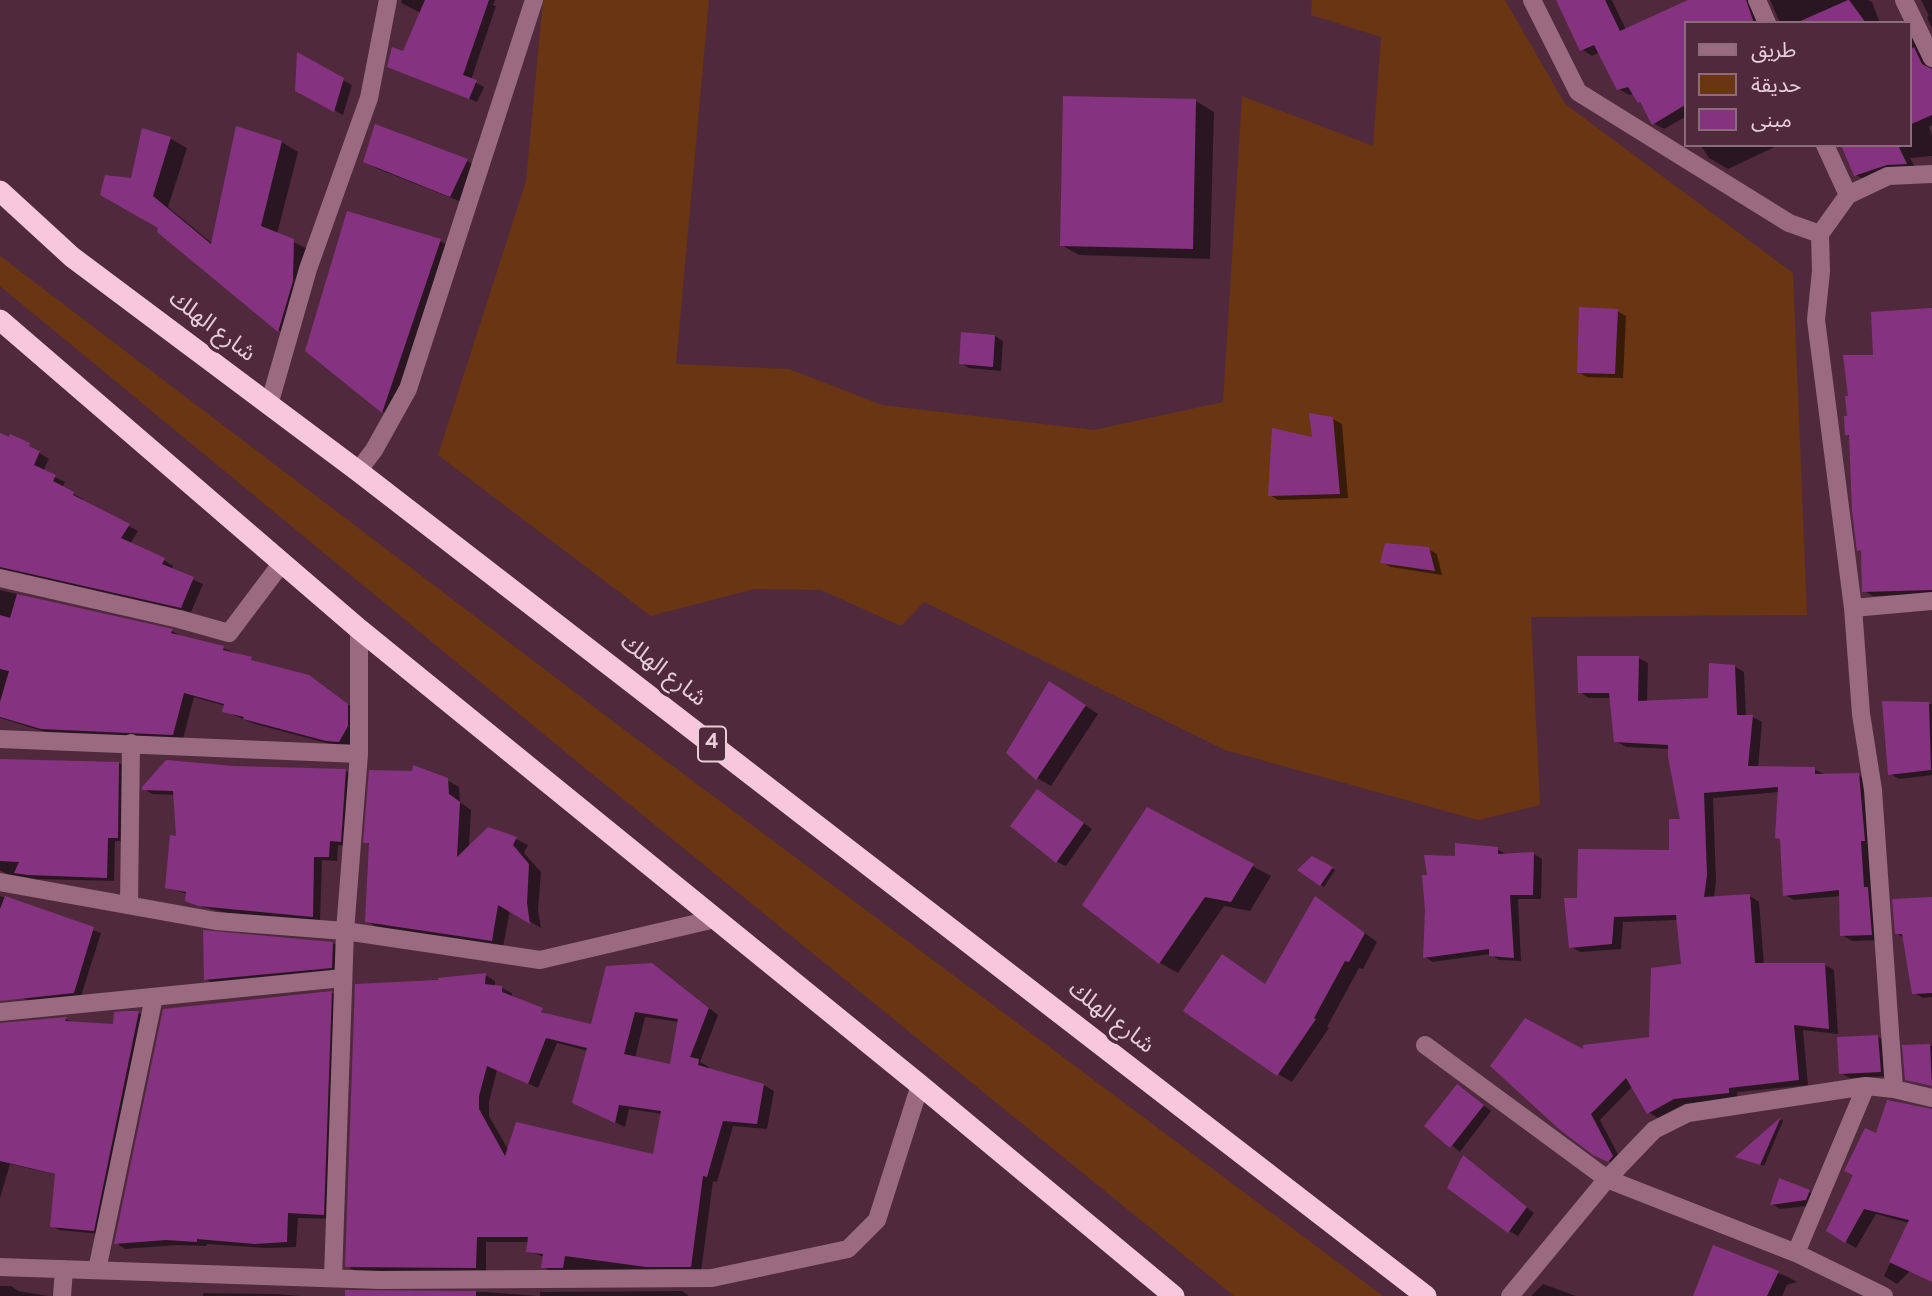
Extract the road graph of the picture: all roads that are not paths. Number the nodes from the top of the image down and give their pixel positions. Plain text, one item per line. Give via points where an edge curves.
1 (388, 0) edge
2 (534, 0) edge
3 (1532, 0) edge
4 (1756, 0) edge
5 (1904, 0) edge
6 (1766, 21) edge
7 (1932, 58) edge
8 (1826, 147) edge
9 (1932, 174) edge
10 (0, 191) edge
11 (1848, 195) junction
12 (1820, 234) junction
13 (0, 320) edge
14 (269, 405) junction
15 (358, 471) junction
16 (281, 564) junction
17 (0, 578) edge
18 (1932, 601) edge
19 (1853, 608) junction
20 (359, 629) junction
21 (0, 739) edge
22 (131, 743) junction
23 (359, 754) junction
24 (0, 882) edge
25 (129, 905) junction
26 (715, 919) junction
27 (345, 931) junction
28 (343, 978) junction
29 (154, 997) junction
30 (0, 1012) edge
31 (1425, 1045) dead end
32 (920, 1085) junction
33 (1866, 1086) junction
34 (1894, 1089) junction
35 (1932, 1098) edge
36 (1607, 1179) junction
37 (1796, 1253) junction
38 (0, 1267) edge
39 (64, 1269) junction
40 (97, 1270) junction
41 (333, 1278) junction
42 (712, 1278) junction
43 (380, 1288) edge
44 (62, 1296) edge
45 (707, 1296) edge
46 (1174, 1296) edge
47 (1426, 1296) edge
48 (1510, 1296) edge
49 (1884, 1296) edge

1 - 14 street via 369,98 308,270
2 - 15 street via 408,389
3 - 12 street via 1578,92 1789,223
4 - 6 street
5 - 7 street
8 - 11 street
9 - 11 street via 1888,176
10 - 14 highway, شارع الهلك / 4 via 72,257
11 - 12 street
12 - 19 street via 1816,320
13 - 16 highway
14 - 15 highway, شارع الهلك / 4
15 - 47 highway, شارع الهلك / 4
16 - 17 street via 229,633
16 - 20 highway
18 - 19 street
19 - 34 street via 1861,714 1873,790
20 - 23 street
20 - 26 highway
21 - 22 street
22 - 23 street
22 - 25 street
23 - 27 street
24 - 25 street
25 - 27 street via 216,921
26 - 27 street via 540,960
26 - 32 highway
27 - 28 street
28 - 29 street
28 - 41 street
29 - 30 street
29 - 40 street
31 - 36 street
32 - 42 street via 877,1220 848,1250
32 - 46 highway
33 - 34 street
33 - 36 street via 1688,1113 1654,1130
33 - 37 street
34 - 35 street
36 - 37 street
36 - 48 street
37 - 49 street
38 - 39 street
39 - 40 street
39 - 44 street
40 - 41 street
41 - 43 street
42 - 43 street
42 - 45 street

